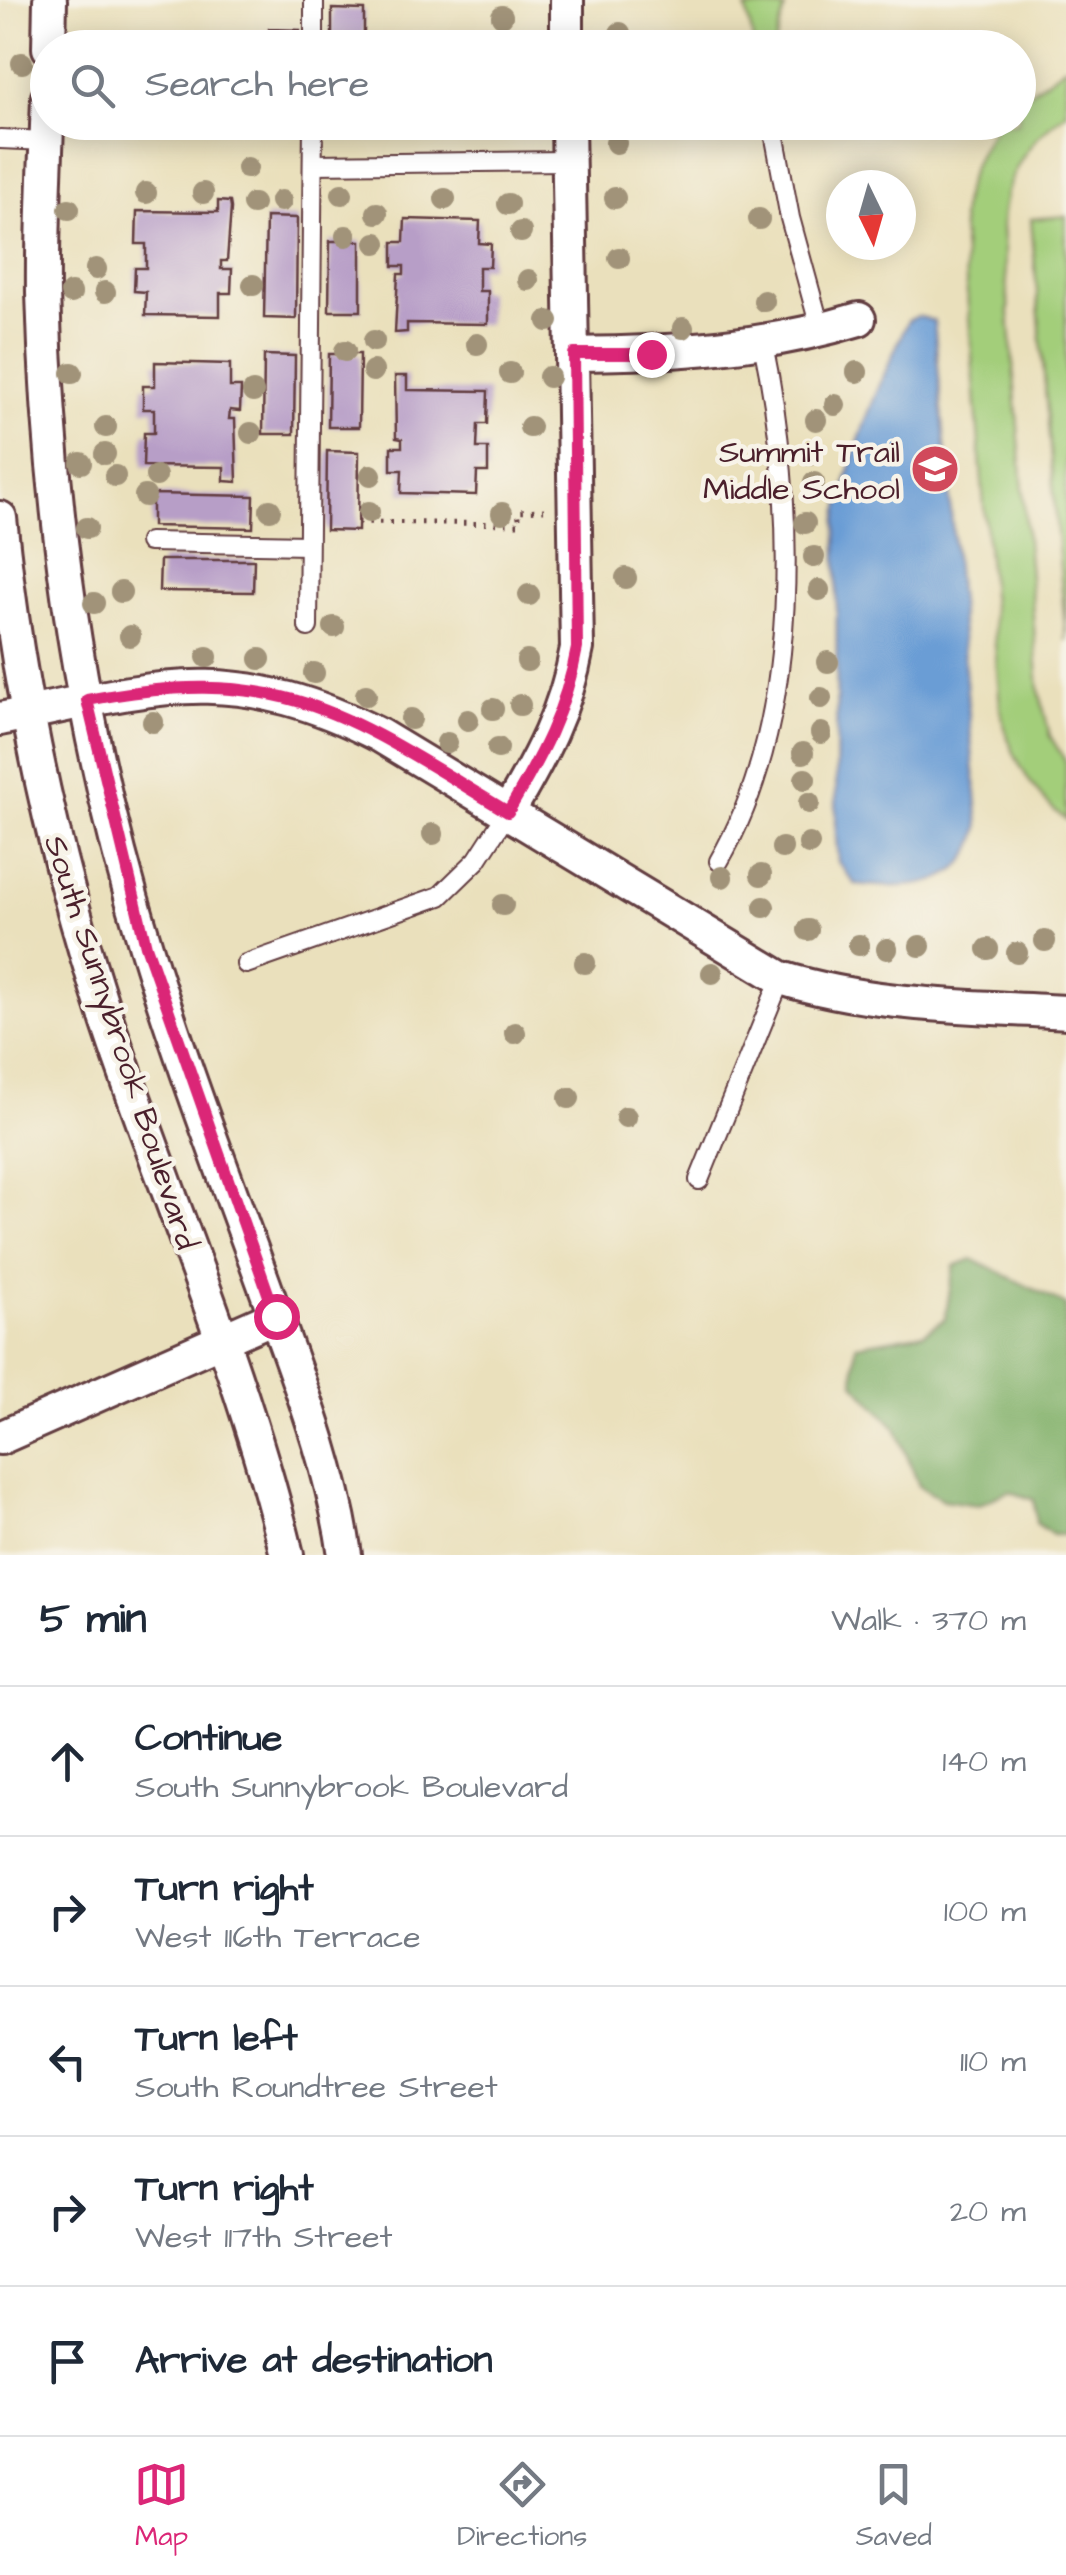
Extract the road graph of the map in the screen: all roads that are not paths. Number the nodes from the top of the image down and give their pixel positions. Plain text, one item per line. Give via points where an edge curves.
1 (50, 0) edge
2 (314, 0) edge
3 (567, 0) edge
4 (49, 30) edge
5 (314, 30) edge
6 (567, 30) edge
7 (0, 139) edge
8 (313, 140) edge
9 (568, 140) edge
10 (775, 140) edge
11 (46, 141) joint
12 (568, 161) junction
13 (313, 164) junction
14 (859, 319) dead end
15 (821, 331) junction
16 (763, 344) junction
17 (574, 354) junction
18 (0, 518) edge
19 (149, 542) dead end
20 (308, 545) junction
21 (308, 627) dead end
22 (87, 700) junction
23 (14, 716) edge
24 (508, 812) junction
25 (719, 861) dead end
26 (246, 964) dead end
27 (781, 978) junction
28 (1066, 1012) edge
29 (699, 1180) dead end
30 (276, 1316) junction
31 (218, 1339) junction
32 (0, 1438) edge
33 (286, 1555) edge
34 (345, 1555) edge

1 - 4 street
2 - 5 lane
3 - 6 street
7 - 11 lane
8 - 13 lane
9 - 12 street
10 - 15 lane
11 - 22 street, South Sunnybrook Boulevard via 50,424
12 - 13 lane
12 - 17 street
13 - 20 lane
14 - 15 street
15 - 16 street
16 - 17 street
16 - 25 lane via 780,433 782,659 760,766
17 - 24 street via 577,648 549,743
18 - 23 street, South Sunnybrook Boulevard
19 - 20 lane
20 - 21 lane
22 - 23 street
22 - 24 street via 195,685 266,690 352,721
22 - 30 street, South Sunnybrook Boulevard via 146,946
23 - 31 street, South Sunnybrook Boulevard
24 - 26 lane via 477,860 440,896
24 - 27 street
27 - 28 street via 882,1001
27 - 29 lane
30 - 31 street
30 - 34 street, South Sunnybrook Boulevard via 330,1478
31 - 32 street
31 - 33 street, South Sunnybrook Boulevard via 271,1488

